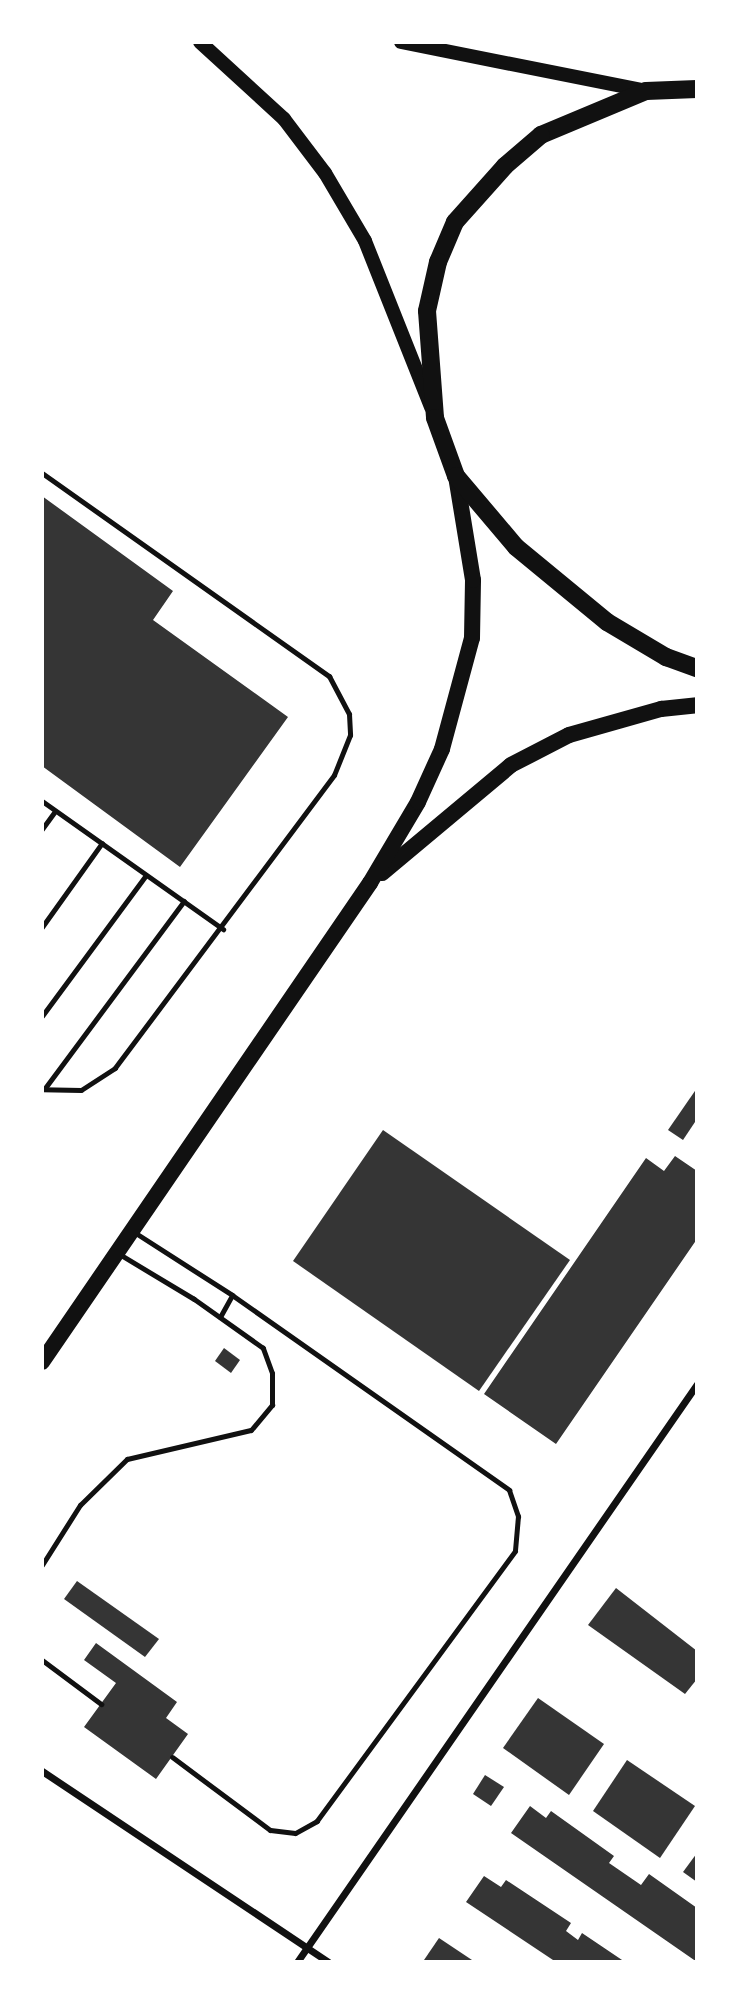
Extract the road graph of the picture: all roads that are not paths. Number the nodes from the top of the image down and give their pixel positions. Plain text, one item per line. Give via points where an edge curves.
1 (200, 42) edge
2 (401, 42) edge
3 (697, 89) edge
4 (646, 91) junction
5 (435, 418) junction
6 (42, 473) edge
7 (456, 476) junction
8 (697, 668) edge
9 (697, 705) edge
10 (42, 801) edge
11 (55, 811) junction
12 (42, 829) edge
13 (102, 843) junction
14 (146, 875) junction
15 (370, 883) junction
16 (184, 901) junction
17 (42, 927) edge
18 (223, 929) junction
19 (42, 1016) edge
20 (44, 1088) edge
21 (134, 1232) junction
22 (119, 1254) junction
23 (232, 1295) junction
24 (220, 1317) junction
25 (42, 1362) edge
26 (697, 1384) edge
27 (42, 1565) edge
28 (42, 1660) edge
29 (100, 1704) dead end
30 (172, 1757) dead end
31 (42, 1771) edge
32 (305, 1947) junction
33 (297, 1962) edge
34 (328, 1962) edge

1 - 5 main road via 284,118 325,173 365,241
2 - 4 main road
3 - 4 highway
4 - 5 highway via 541,135 505,166 456,222 438,262 427,311
5 - 7 highway
6 - 18 lane via 312,663 342,693 349,714 345,756
7 - 8 highway via 516,547 607,622 666,657
7 - 15 main road via 472,580 472,638 462,686 423,792
9 - 15 main road via 661,709 569,735 511,765
10 - 11 lane
11 - 12 lane
11 - 13 lane
13 - 14 lane
13 - 17 lane
14 - 16 lane
14 - 19 lane
15 - 21 main road
16 - 18 lane
16 - 20 lane
18 - 20 lane via 115,1068 81,1090
21 - 22 main road
21 - 23 lane
22 - 24 lane
22 - 25 main road
23 - 24 lane
23 - 30 lane via 509,1490 518,1516 515,1551 317,1821 295,1833 270,1830
24 - 27 lane via 263,1348 272,1373 272,1405 251,1430 127,1459 80,1505
26 - 32 street
28 - 29 lane
31 - 32 street
32 - 33 street
32 - 34 street

